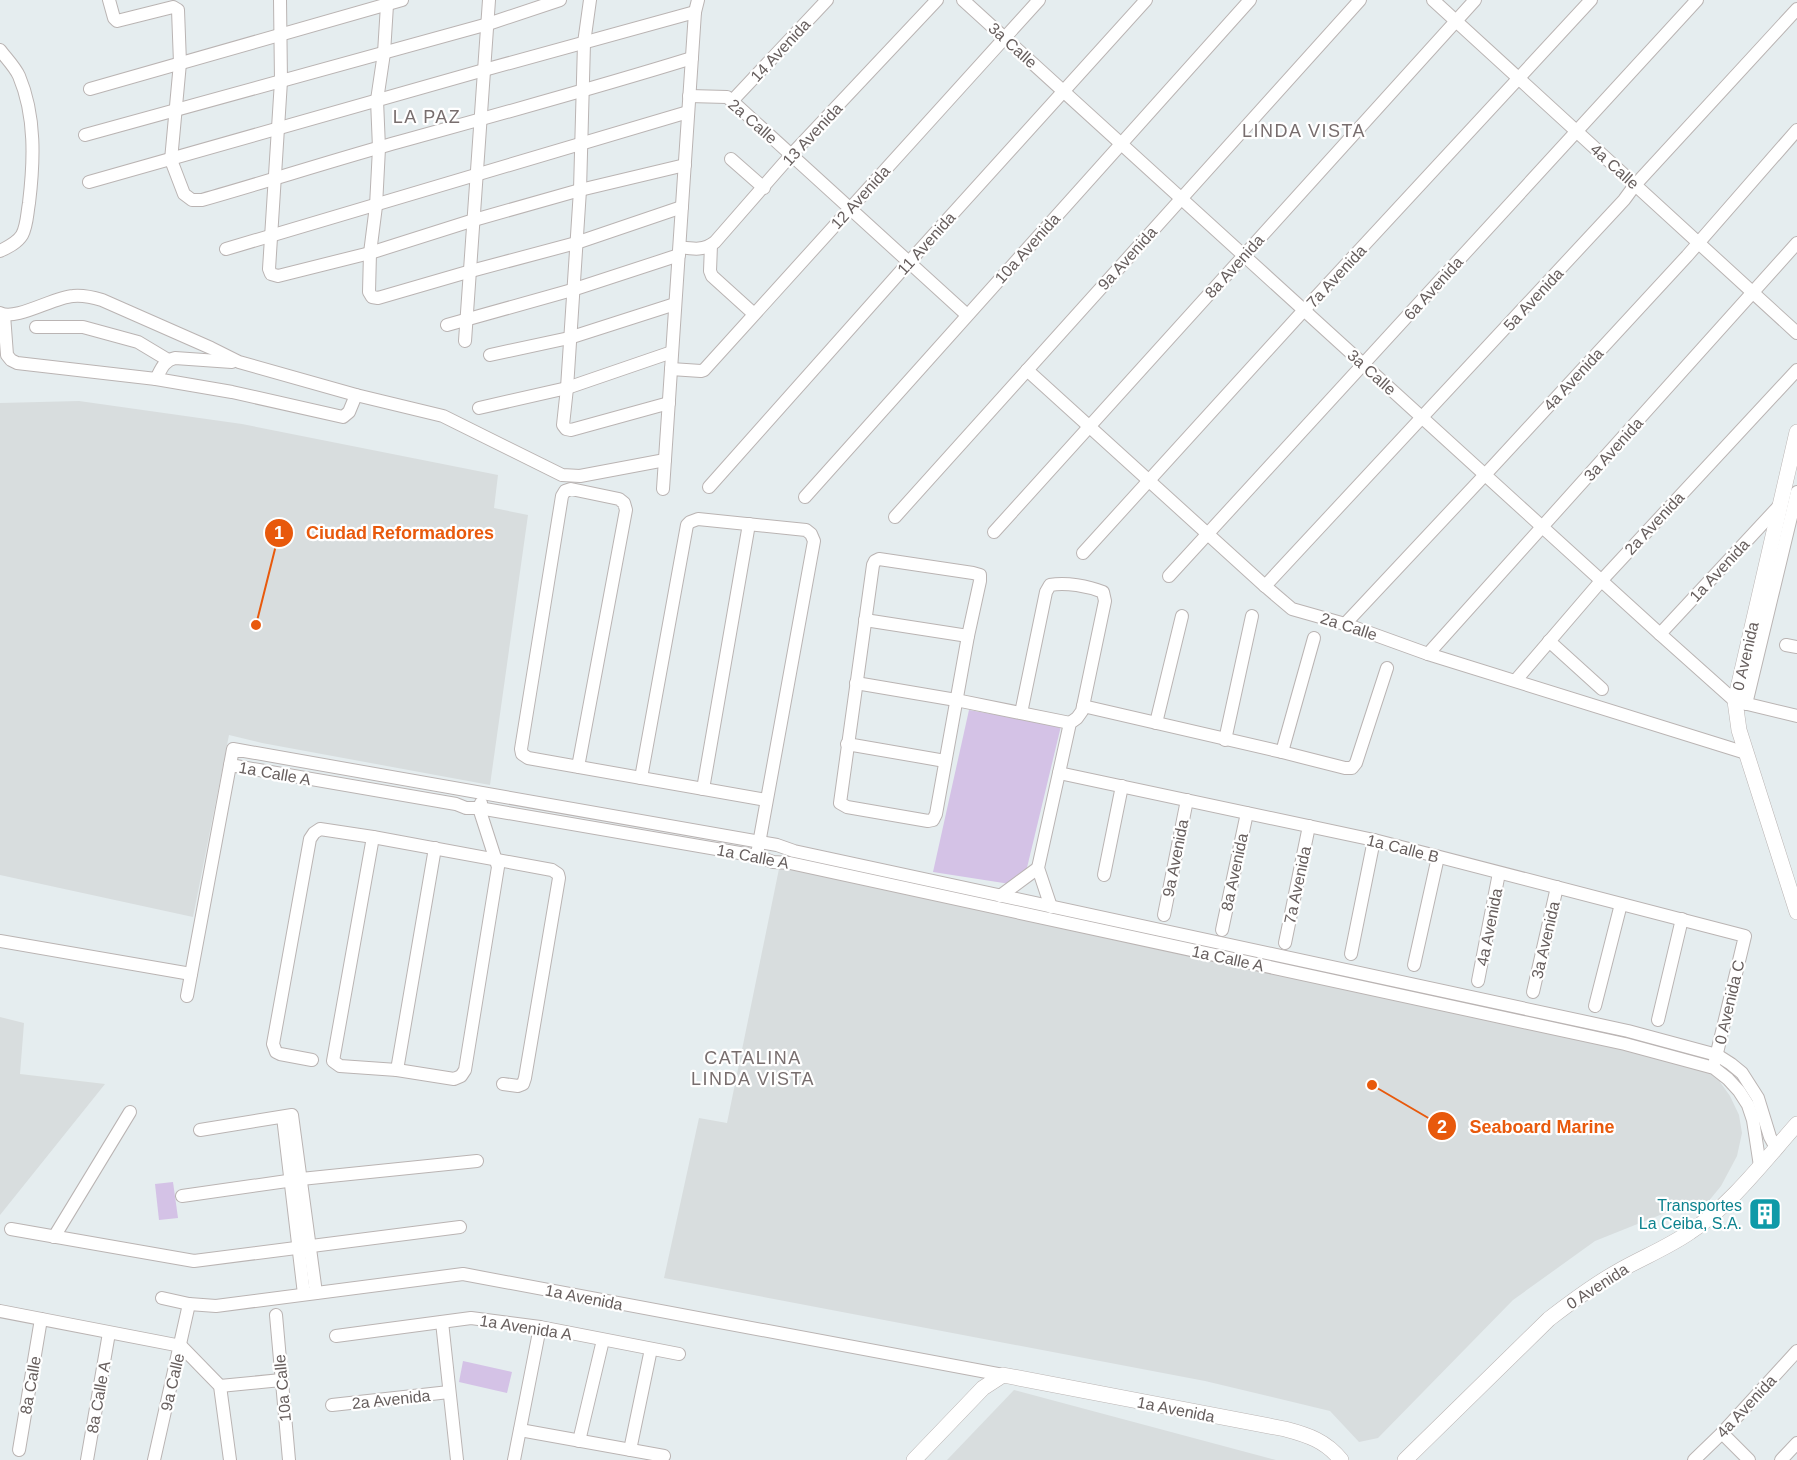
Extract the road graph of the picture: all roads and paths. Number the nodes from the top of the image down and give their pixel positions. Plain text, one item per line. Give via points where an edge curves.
1 (109, 0) edge
2 (280, 0) edge
3 (402, 0) edge
4 (489, 0) edge
5 (560, 0) edge
6 (590, 0) edge
7 (827, 0) edge
8 (937, 0) edge
9 (963, 0) edge
10 (1039, 0) edge
11 (1146, 0) edge
12 (1250, 0) edge
13 (1360, 0) edge
14 (1433, 0) edge
15 (1474, 0) edge
16 (1591, 0) edge
17 (1697, 0) edge
18 (387, 5) junction
19 (696, 6) edge
20 (1797, 9) edge
21 (1456, 21) junction
22 (488, 24) junction
23 (281, 34) junction
24 (1004, 38) junction
25 (584, 43) junction
26 (0, 50) edge
27 (384, 53) junction
28 (692, 58) junction
29 (180, 63) junction
30 (484, 70) junction
31 (1519, 78) junction
32 (280, 81) junction
33 (90, 89) dead end
34 (1063, 91) junction
35 (582, 92) junction
36 (689, 96) junction
37 (378, 100) junction
38 (732, 101) junction
39 (176, 111) junction
40 (688, 112) junction
41 (482, 120) junction
42 (278, 129) junction
43 (1797, 130) edge
44 (1576, 131) junction
45 (85, 135) dead end
46 (581, 144) junction
47 (1121, 144) junction
48 (379, 148) junction
49 (791, 155) junction
50 (731, 159) dead end
51 (171, 160) junction
52 (685, 165) junction
53 (476, 175) junction
54 (274, 180) junction
55 (88, 182) dead end
56 (1635, 185) junction
57 (764, 188) junction
58 (580, 190) junction
59 (1181, 199) junction
60 (376, 206) junction
61 (682, 207) junction
62 (850, 208) junction
63 (474, 220) junction
64 (272, 235) junction
65 (1698, 242) junction
66 (576, 243) junction
67 (1797, 243) edge
68 (711, 246) junction
69 (226, 249) dead end
70 (0, 251) edge
71 (679, 251) junction
72 (370, 253) junction
73 (1244, 255) junction
74 (909, 262) junction
75 (471, 271) junction
76 (572, 290) junction
77 (1752, 292) junction
78 (675, 304) junction
79 (1304, 310) junction
80 (2, 314) edge
81 (754, 314) junction
82 (967, 315) junction
83 (467, 319) junction
84 (447, 325) dead end
85 (36, 327) dead end
86 (1797, 333) edge
87 (569, 338) junction
88 (465, 341) dead end
89 (672, 352) junction
90 (490, 355) dead end
91 (168, 360) junction
92 (239, 362) junction
93 (1363, 364) junction
94 (671, 369) junction
95 (1027, 370) junction
96 (1797, 370) edge
97 (156, 379) junction
98 (567, 388) junction
99 (356, 395) junction
100 (669, 403) junction
101 (479, 408) dead end
102 (1421, 417) junction
103 (1089, 426) junction
104 (1797, 432) edge
105 (665, 460) junction
106 (1485, 475) junction
107 (1149, 480) junction
108 (709, 488) dead end
109 (663, 489) dead end
110 (1797, 492) edge
111 (805, 497) dead end
112 (1779, 507) junction
113 (895, 517) dead end
114 (749, 524) junction
115 (1543, 527) junction
116 (994, 532) dead end
117 (1208, 534) junction
118 (1083, 553) dead end
119 (1169, 576) dead end
120 (1601, 581) junction
121 (1265, 586) junction
122 (1182, 616) dead end
123 (1252, 616) dead end
124 (865, 620) junction
125 (1345, 624) junction
126 (1660, 634) junction
127 (968, 636) junction
128 (1314, 638) dead end
129 (1549, 641) junction
130 (1428, 654) junction
131 (1387, 668) dead end
132 (1516, 680) junction
133 (856, 683) junction
134 (1602, 689) dead end
135 (957, 700) junction
136 (1740, 702) junction
137 (1083, 706) junction
138 (1021, 713) junction
139 (1797, 716) edge
140 (1070, 723) junction
141 (1156, 723) junction
142 (1225, 740) junction
143 (848, 744) junction
144 (1282, 752) junction
145 (1746, 753) junction
146 (945, 760) junction
147 (230, 765) junction
148 (578, 767) junction
149 (1059, 773) junction
150 (641, 778) junction
151 (1122, 786) junction
152 (459, 789) junction
153 (703, 789) junction
154 (481, 793) junction
155 (766, 800) junction
156 (1187, 800) junction
157 (456, 804) junction
158 (479, 808) junction
159 (1247, 813) junction
160 (1309, 826) junction
161 (373, 837) junction
162 (1374, 840) junction
163 (759, 843) junction
164 (435, 848) junction
165 (756, 856) junction
166 (1438, 857) junction
167 (494, 859) junction
168 (856, 864) junction
169 (1038, 868) junction
170 (1500, 873) junction
171 (1104, 875) dead end
172 (852, 877) junction
173 (1557, 887) junction
174 (1000, 896) junction
175 (1621, 904) junction
176 (1052, 907) junction
177 (1797, 912) edge
178 (1164, 915) dead end
179 (1682, 919) junction
180 (1222, 930) dead end
181 (1745, 936) joint
182 (0, 941) edge
183 (1285, 943) dead end
184 (1351, 954) dead end
185 (1414, 965) dead end
186 (191, 974) junction
187 (1478, 981) dead end
188 (1533, 992) dead end
189 (187, 996) dead end
190 (1595, 1006) dead end
191 (1658, 1020) dead end
192 (1628, 1031) junction
193 (1625, 1044) junction
194 (1717, 1055) junction
195 (312, 1060) dead end
196 (1714, 1068) junction
197 (397, 1070) junction
198 (503, 1084) dead end
199 (130, 1112) dead end
200 (1797, 1124) edge
201 (200, 1130) dead end
202 (1776, 1148) junction
203 (477, 1161) dead end
204 (1760, 1166) junction
205 (296, 1180) junction
206 (182, 1196) dead end
207 (460, 1227) dead end
208 (11, 1230) dead end
209 (54, 1237) junction
210 (304, 1247) junction
211 (310, 1294) junction
212 (162, 1298) dead end
213 (189, 1304) junction
214 (0, 1311) edge
215 (276, 1315) dead end
216 (41, 1319) junction
217 (441, 1322) junction
218 (540, 1327) junction
219 (109, 1333) junction
220 (336, 1335) dead end
221 (603, 1340) junction
222 (181, 1346) junction
223 (651, 1349) junction
224 (1797, 1351) edge
225 (679, 1354) dead end
226 (1003, 1375) junction
227 (281, 1380) junction
228 (218, 1384) junction
229 (449, 1392) junction
230 (332, 1405) dead end
231 (520, 1431) junction
232 (1722, 1433) junction
233 (579, 1441) junction
234 (1797, 1443) edge
235 (19, 1450) dead end
236 (630, 1450) junction
237 (664, 1456) dead end
238 (87, 1460) edge
239 (154, 1460) edge
240 (230, 1460) edge
241 (289, 1460) edge
242 (457, 1460) edge
243 (514, 1460) edge
244 (914, 1460) edge
245 (1341, 1460) edge
246 (1405, 1460) edge
247 (1694, 1460) edge
248 (1749, 1460) edge
249 (1781, 1460) edge

1 - 29 street via 117,21 177,8
2 - 23 street
3 - 18 street
4 - 22 street
5 - 22 street
6 - 25 street
7 - 38 street, 14 Avenida
8 - 49 street, 13 Avenida
9 - 24 street, 3a Calle
10 - 24 street, 12 Avenida
11 - 34 street, 11 Avenida
12 - 47 street, 10a Avenida
13 - 59 street, 9a Avenida
14 - 21 street, 4a Calle
15 - 21 street, 8a Avenida
16 - 31 street, 7a Avenida
17 - 44 street, 6a Avenida
18 - 23 street
18 - 27 street
19 - 25 street
19 - 28 street
20 - 56 street, 5a Avenida
21 - 31 street, 4a Calle
21 - 73 street, 8a Avenida
22 - 27 street
22 - 30 street
23 - 29 street
23 - 32 street
24 - 34 street, 3a Calle
24 - 62 street, 12 Avenida
25 - 30 street
25 - 35 street
26 - 70 street via 18,74 27,105 32,131 32,177 22,235
27 - 32 street
27 - 37 street
28 - 35 street
28 - 36 street
29 - 33 street
29 - 39 street
30 - 37 street
30 - 41 street
31 - 44 street, 4a Calle
31 - 79 street, 7a Avenida
32 - 39 street
32 - 42 street
34 - 47 street, 3a Calle
34 - 74 street, 11 Avenida
35 - 41 street
35 - 46 street
36 - 38 street, 2a Calle via 727,97
36 - 40 street
37 - 42 street
37 - 48 street
38 - 49 street, 2a Calle
39 - 45 street
39 - 51 street
40 - 46 street
40 - 52 street
41 - 48 street
41 - 53 street
42 - 51 street
42 - 54 street
43 - 65 street, 4a Avenida
44 - 56 street, 4a Calle
44 - 93 street, 6a Avenida
46 - 53 street
46 - 58 street
47 - 59 street, 3a Calle
47 - 82 street, 10a Avenida
48 - 54 street
48 - 60 street
49 - 57 street, 13 Avenida
49 - 62 street, 2a Calle
50 - 57 street
51 - 54 street via 184,194 192,200
51 - 55 street
52 - 58 street
52 - 61 street
53 - 60 street
53 - 63 street
54 - 64 street
56 - 65 street, 4a Calle
56 - 102 street, 5a Avenida
57 - 68 street, 13 Avenida
58 - 63 street
58 - 66 street
59 - 73 street, 3a Calle
59 - 95 street, 9a Avenida
60 - 64 street
60 - 72 street
61 - 66 street
61 - 71 street
62 - 74 street, 2a Calle
62 - 81 street, 12 Avenida
63 - 72 street
63 - 75 street
64 - 69 street
64 - 72 street via 268,269 278,276
65 - 77 street, 4a Calle
65 - 106 street, 4a Avenida
66 - 75 street
66 - 76 street
67 - 77 street, 3a Avenida
68 - 71 street
68 - 81 street via 712,276
71 - 76 street
71 - 78 street
72 - 75 street via 372,297
73 - 79 street, 3a Calle
73 - 103 street, 8a Avenida
74 - 82 street, 2a Calle
74 - 108 street, 11 Avenida
75 - 83 street
76 - 83 street
76 - 87 street
77 - 86 street, 4a Calle
77 - 115 street, 3a Avenida
78 - 87 street
78 - 89 street
79 - 93 street, 3a Calle
79 - 107 street, 7a Avenida
80 - 92 street via 85,296 102,300
80 - 97 street via 7,355 17,363
81 - 94 street, 12 Avenida via 704,370
82 - 111 street, 10a Avenida
83 - 84 street
83 - 88 street
85 - 91 street via 83,327 138,342
87 - 90 street
87 - 98 street
89 - 94 street
89 - 98 street
91 - 92 street
91 - 97 street
92 - 99 street
93 - 102 street, 3a Calle
93 - 117 street, 6a Avenida
94 - 100 street
95 - 103 street, 2a Calle
95 - 113 street, 9a Avenida
96 - 120 street, 2a Avenida
97 - 99 street via 343,417
98 - 100 street via 562,425 571,430
98 - 101 street
99 - 105 street via 442,416 562,475 580,476
100 - 105 street
102 - 106 street, 3a Calle
102 - 121 street, 5a Avenida
103 - 107 street, 2a Calle
103 - 116 street, 8a Avenida
104 - 112 street, 0 Avenida
105 - 109 street
106 - 115 street, 3a Calle
106 - 125 street, 4a Avenida
107 - 117 street, 2a Calle
107 - 118 street, 7a Avenida
110 - 136 street, 0 Avenida
112 - 126 street, 1a Avenida
112 - 136 street, 0 Avenida
114 - 150 street via 698,519 685,529
114 - 153 street
114 - 155 street via 806,530 814,541
115 - 120 street, 3a Calle
115 - 130 street, 3a Avenida
117 - 119 street, 6a Avenida
117 - 121 street, 2a Calle
120 - 126 street, 3a Calle
120 - 129 street, 2a Avenida
121 - 125 street, 2a Calle via 1292,609
122 - 141 street
123 - 142 street
124 - 127 street
124 - 127 street via 874,561 973,573 980,575 980,581
124 - 133 street
125 - 130 street, 2a Calle
126 - 136 street, 3a Calle
127 - 135 street
128 - 144 street
129 - 132 street, 2a Avenida
129 - 134 street
130 - 132 street, 2a Calle
131 - 144 street via 1352,768
132 - 145 street, 2a Calle
133 - 135 street
133 - 143 street
135 - 138 street
135 - 146 street
136 - 139 street, 3a Calle
136 - 145 street, 0 Avenida via 1739,730
137 - 138 street via 1106,601 1103,592 1059,583 1050,585 1046,591
137 - 140 street
137 - 141 street
138 - 140 street
140 - 149 street
141 - 142 street
142 - 144 street
143 - 146 street
143 - 146 street via 840,803 928,821 936,814
145 - 177 street, 0 Avenida
147 - 152 street, 1a Calle A via 233,749
147 - 157 street, 1a Calle A
147 - 186 street
148 - 148 street via 528,758 521,749 562,496 571,489 619,499 626,510
148 - 150 street
149 - 151 street, 1a Calle B
149 - 169 street
150 - 153 street
151 - 156 street, 1a Calle B
151 - 171 street
152 - 154 street, 1a Calle A
152 - 157 street
153 - 155 street
154 - 158 street
154 - 163 street, 1a Calle A
155 - 163 street
156 - 159 street, 1a Calle B
156 - 178 street, 9a Avenida
157 - 158 street, 1a Calle A
158 - 165 street, 1a Calle A
158 - 167 street
159 - 160 street, 1a Calle B
159 - 180 street, 8a Avenida
160 - 162 street, 1a Calle B
160 - 183 street, 7a Avenida
161 - 164 street
161 - 195 street via 320,829 310,839 273,1044 280,1054
161 - 197 street via 332,1058 340,1066
162 - 166 street, 1a Calle B
162 - 184 street
163 - 165 street
163 - 168 street, 1a Calle A
164 - 167 street
164 - 197 street
165 - 172 street, 1a Calle A
166 - 170 street, 1a Calle B
166 - 185 street
167 - 197 street via 498,867 465,1070 454,1079
167 - 198 street via 552,870 560,878 525,1078 518,1086
168 - 172 street
168 - 174 street, 1a Calle A
169 - 174 street
169 - 176 street
170 - 173 street, 1a Calle B
170 - 187 street, 4a Avenida
172 - 193 street, 1a Calle A
173 - 175 street, 1a Calle B
173 - 188 street, 3a Avenida
174 - 176 street, 1a Calle A
175 - 179 street, 1a Calle B
175 - 190 street
176 - 192 street, 1a Calle A
179 - 181 street, 1a Calle B
179 - 191 street
181 - 194 street, 0 Avenida C
182 - 186 street
186 - 189 street
192 - 193 street
192 - 194 street, 1a Calle A
193 - 196 street, 1a Calle A
194 - 196 street, 0 Avenida C
194 - 202 street, 1a Calle A via 1737,1068 1751,1085
196 - 204 street, 1a Calle A via 1748,1105
199 - 209 street
200 - 202 street, 0 Avenida
201 - 205 street via 288,1116
202 - 204 street, 0 Avenida
203 - 205 street
204 - 246 street, 0 Avenida via 1690,1233 1592,1286 1549,1320
205 - 206 street
205 - 210 street
207 - 210 street
208 - 209 street
209 - 210 street via 195,1261
210 - 211 street
211 - 213 street, 1a Avenida via 216,1305
211 - 226 street, 1a Avenida via 463,1274
212 - 213 street, 1a Avenida
213 - 222 street, 9a Calle
214 - 216 street
215 - 227 street, 10a Calle
216 - 219 street
216 - 235 street, 8a Calle
217 - 218 street, 1a Avenida A via 471,1318
217 - 220 street, 1a Avenida A
217 - 229 street
218 - 221 street, 1a Avenida A
218 - 231 street
219 - 222 street
219 - 238 street, 8a Calle A
221 - 223 street, 1a Avenida A
221 - 233 street
222 - 228 street
222 - 239 street, 9a Calle
223 - 225 street, 1a Avenida A
223 - 236 street
224 - 232 street, 4a Avenida
226 - 244 street via 984,1388
226 - 245 street, 1a Avenida via 1305,1434 1322,1441
227 - 228 street
227 - 241 street, 10a Calle
228 - 240 street
229 - 230 street, 2a Avenida
229 - 242 street
231 - 233 street
231 - 243 street
232 - 247 street, 4a Avenida
232 - 248 street
233 - 236 street
234 - 249 street
236 - 237 street

